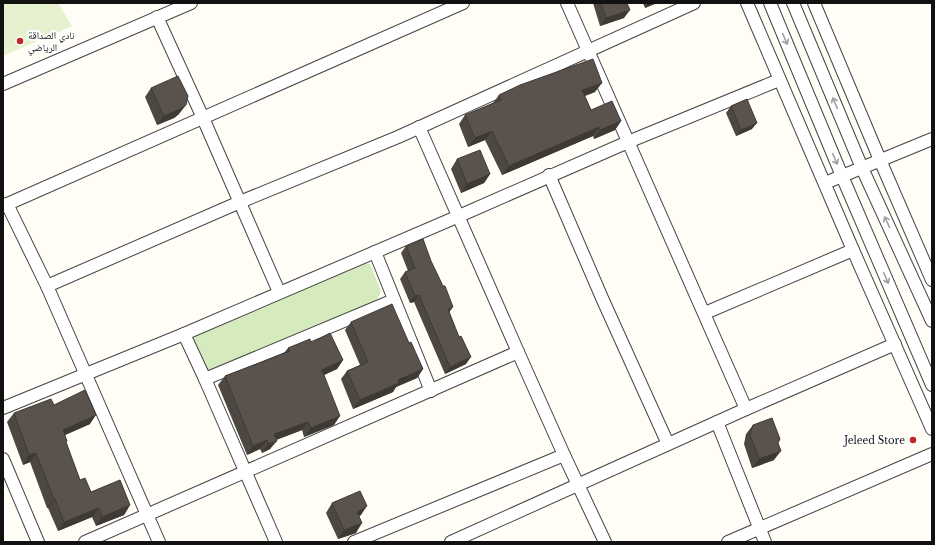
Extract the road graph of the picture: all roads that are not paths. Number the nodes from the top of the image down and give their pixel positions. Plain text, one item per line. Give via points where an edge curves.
1 (191, 3) edge
2 (463, 3) edge
3 (567, 3) edge
4 (694, 3) edge
5 (747, 3) edge
6 (770, 3) edge
7 (793, 3) edge
8 (814, 3) edge
9 (157, 17) junction
10 (587, 50) junction
11 (779, 80) junction
12 (3, 84) edge
13 (203, 118) junction
14 (419, 127) junction
15 (932, 139) edge
16 (628, 142) junction
17 (880, 160) junction
18 (862, 168) junction
19 (549, 175) junction
20 (842, 176) junction
21 (825, 184) junction
22 (240, 202) junction
23 (5, 205) edge
24 (458, 216) junction
25 (853, 250) junction
26 (375, 252) junction
27 (932, 280) edge
28 (47, 286) junction
29 (279, 292) junction
30 (394, 300) junction
31 (705, 314) junction
32 (932, 321) edge
33 (184, 334) junction
34 (895, 344) junction
35 (518, 352) junction
36 (86, 375) junction
37 (205, 378) junction
38 (932, 385) edge
39 (431, 391) junction
40 (3, 408) edge
41 (746, 409) junction
42 (717, 422) junction
43 (932, 429) edge
44 (668, 444) junction
45 (932, 454) edge
46 (564, 455) junction
47 (3, 459) edge
48 (245, 471) junction
49 (579, 485) junction
50 (148, 514) junction
51 (759, 528) junction
52 (38, 542) edge
53 (86, 542) edge
54 (159, 542) edge
55 (276, 542) edge
56 (354, 542) edge
57 (451, 542) edge
58 (605, 542) edge
59 (728, 542) edge
60 (765, 542) edge

1 - 9 street
2 - 13 street
3 - 10 street
4 - 10 street
5 - 11 street
6 -> 20 street
18 -> 7 street
8 - 17 street
9 - 12 street
9 - 13 street
10 - 14 street
10 - 16 street
11 - 16 street
11 - 21 street
13 - 22 street
13 - 23 street
14 - 22 street
14 - 24 street
15 - 17 street
16 - 19 street
16 - 31 street
17 - 18 street
17 - 27 street
18 - 20 street
32 -> 18 street
19 - 24 street
19 - 44 street
20 - 21 street
20 -> 38 street
21 - 25 street
22 - 28 street
22 - 29 street
23 - 28 street
24 - 26 street
24 - 35 street
25 - 31 street
25 - 34 street
26 - 29 street
26 - 30 street
28 - 36 street
29 - 33 street
30 - 37 street
30 - 39 street
31 - 41 street
33 - 36 street
33 - 37 street
34 - 41 street
34 - 43 street
35 - 39 street
35 - 46 street
36 - 40 street
36 - 50 street
37 - 48 street
39 - 48 street
41 - 42 street
42 - 44 street
42 - 51 street
44 - 49 street
45 - 51 street
46 - 49 street
46 - 56 street
47 - 52 street
48 - 50 street
48 - 55 street
49 - 57 street
49 - 58 street
50 - 53 street
50 - 54 street
51 - 59 street
51 - 60 street

